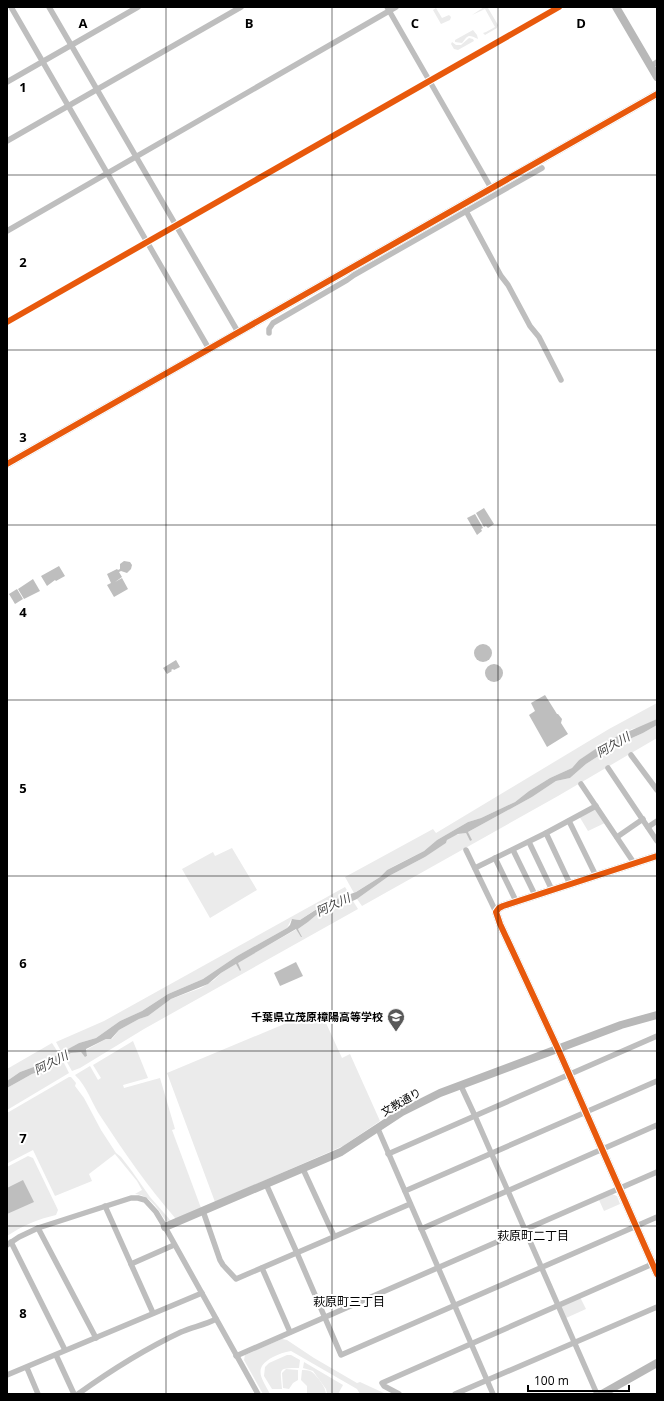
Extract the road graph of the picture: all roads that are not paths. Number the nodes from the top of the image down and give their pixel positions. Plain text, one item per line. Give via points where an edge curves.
1 (11, 7) edge
2 (49, 7) edge
3 (138, 7) edge
4 (241, 7) edge
5 (396, 7) edge
6 (559, 7) edge
7 (616, 7) edge
8 (388, 9) edge
9 (71, 45) junction
10 (43, 61) junction
11 (654, 64) edge
12 (657, 77) edge
13 (429, 81) junction
14 (7, 82) edge
15 (97, 89) junction
16 (657, 94) edge
17 (69, 106) junction
18 (7, 141) edge
19 (136, 157) junction
20 (542, 168) dead end
21 (108, 173) junction
22 (490, 188) junction
23 (466, 211) junction
24 (176, 225) junction
25 (7, 231) edge
26 (146, 241) junction
27 (7, 322) edge
28 (238, 332) junction
29 (269, 333) dead end
30 (209, 349) junction
31 (561, 380) dead end
32 (7, 464) edge
33 (631, 755) dead end
34 (608, 768) dead end
35 (581, 784) dead end
36 (657, 790) edge
37 (596, 806) junction
38 (643, 819) junction
39 (569, 821) junction
40 (657, 821) edge
41 (648, 827) junction
42 (546, 833) junction
43 (617, 837) junction
44 (657, 841) edge
45 (529, 842) junction
46 (466, 850) dead end
47 (513, 850) junction
48 (657, 856) edge
49 (495, 858) junction
50 (634, 863) junction
51 (475, 868) junction
52 (596, 876) junction
53 (570, 884) junction
54 (552, 890) junction
55 (535, 895) junction
56 (516, 901) junction
57 (496, 912) junction
58 (657, 1016) edge
59 (657, 1036) edge
60 (558, 1049) junction
61 (570, 1075) junction
62 (657, 1081) edge
63 (461, 1086) junction
64 (586, 1112) junction
65 (476, 1116) junction
66 (657, 1125) edge
67 (378, 1129) junction
68 (602, 1150) junction
69 (492, 1153) junction
70 (388, 1154) junction
71 (303, 1169) junction
72 (657, 1172) edge
73 (266, 1184) junction
74 (619, 1188) junction
75 (508, 1190) junction
76 (405, 1191) junction
77 (410, 1204) junction
78 (105, 1206) junction
79 (203, 1211) junction
80 (657, 1218) edge
81 (165, 1227) junction
82 (636, 1227) junction
83 (38, 1228) junction
84 (421, 1229) junction
85 (525, 1229) junction
86 (334, 1236) junction
87 (9, 1243) edge
88 (174, 1245) junction
89 (297, 1253) junction
90 (655, 1263) edge
91 (131, 1264) junction
92 (438, 1267) junction
93 (542, 1267) junction
94 (262, 1268) junction
95 (657, 1274) edge
96 (202, 1293) junction
97 (454, 1305) junction
98 (558, 1305) junction
99 (657, 1307) edge
100 (153, 1313) junction
101 (324, 1317) junction
102 (216, 1319) junction
103 (290, 1332) junction
104 (96, 1338) junction
105 (471, 1343) junction
106 (574, 1343) junction
107 (65, 1350) junction
108 (56, 1354) junction
109 (236, 1356) junction
110 (657, 1363) edge
111 (27, 1368) junction
112 (7, 1375) edge
113 (487, 1380) junction
114 (38, 1394) edge
115 (74, 1394) edge
116 (78, 1394) edge
117 (258, 1394) edge
118 (398, 1394) edge
119 (456, 1394) edge
120 (493, 1394) edge
121 (597, 1394) edge
122 (602, 1394) edge

1 - 10 street
2 - 9 street
3 - 9 street
4 - 15 street
5 - 8 street
6 - 13 street
7 - 11 street
8 - 13 street
8 - 19 street
9 - 10 street
9 - 15 street
10 - 14 street
10 - 17 street
11 - 12 street
13 - 22 street
13 - 24 street
15 - 17 street
15 - 19 street
16 - 22 street
17 - 18 street
17 - 21 street
19 - 21 street
19 - 24 street
20 - 23 street
21 - 25 street
21 - 26 street
22 - 28 street
23 - 29 street via 273,323
23 - 31 street
24 - 26 street
24 - 28 street
26 - 27 street
26 - 30 street
28 - 30 street
30 - 32 street
33 - 36 street
34 - 38 street
35 - 37 street
37 - 39 street
37 - 43 street
38 - 41 street
38 - 43 street
39 - 42 street
39 - 52 street
40 - 41 street
41 - 44 street
42 - 45 street
42 - 53 street
43 - 50 street
45 - 47 street
45 - 54 street
46 - 51 street
47 - 49 street
47 - 55 street
48 - 50 street
49 - 51 street
49 - 56 street
50 - 52 street
51 - 57 street
52 - 53 street
53 - 54 street
54 - 55 street
55 - 56 street
56 - 57 street via 499,908
57 - 60 street
58 - 60 street, 文教通り via 622,1025
59 - 61 street
60 - 61 street
60 - 63 street, 文教通り
61 - 64 street
61 - 65 street
62 - 64 street
63 - 65 street
63 - 67 street, 文教通り via 412,1107
64 - 68 street
64 - 69 street
65 - 69 street
65 - 70 street
66 - 68 street
67 - 70 street
67 - 71 street, 文教通り via 341,1152
68 - 74 street
68 - 75 street
69 - 75 street
69 - 76 street
70 - 76 street
71 - 73 street, 文教通り
71 - 86 street
72 - 74 street
73 - 79 street, 文教通り
73 - 89 street
74 - 82 street
74 - 85 street
75 - 84 street
75 - 85 street
76 - 77 street
77 - 84 street
77 - 86 street
78 - 81 street via 131,1198 145,1200
78 - 83 street
78 - 91 street
79 - 81 street, 文教通り
79 - 94 street via 220,1260 236,1279
80 - 82 street
81 - 88 street
82 - 90 street
82 - 93 street
83 - 87 street
83 - 104 street
84 - 92 street
85 - 92 street
85 - 93 street
86 - 89 street
87 - 107 street
88 - 91 street
88 - 96 street
89 - 94 street
89 - 101 street
90 - 95 street
90 - 98 street
91 - 100 street
92 - 97 street
92 - 101 street
93 - 97 street
93 - 98 street
94 - 103 street
96 - 100 street
96 - 102 street
97 - 101 street via 341,1355
97 - 105 street
98 - 105 street
98 - 106 street
99 - 106 street
100 - 104 street
101 - 103 street
102 - 109 street
102 - 116 street via 181,1332 142,1353
103 - 109 street
104 - 107 street
105 - 113 street
105 - 118 street via 382,1383
106 - 113 street
106 - 121 street
107 - 108 street
108 - 111 street
108 - 115 street
109 - 117 street
110 - 122 street
111 - 112 street
111 - 114 street
113 - 119 street
113 - 120 street

